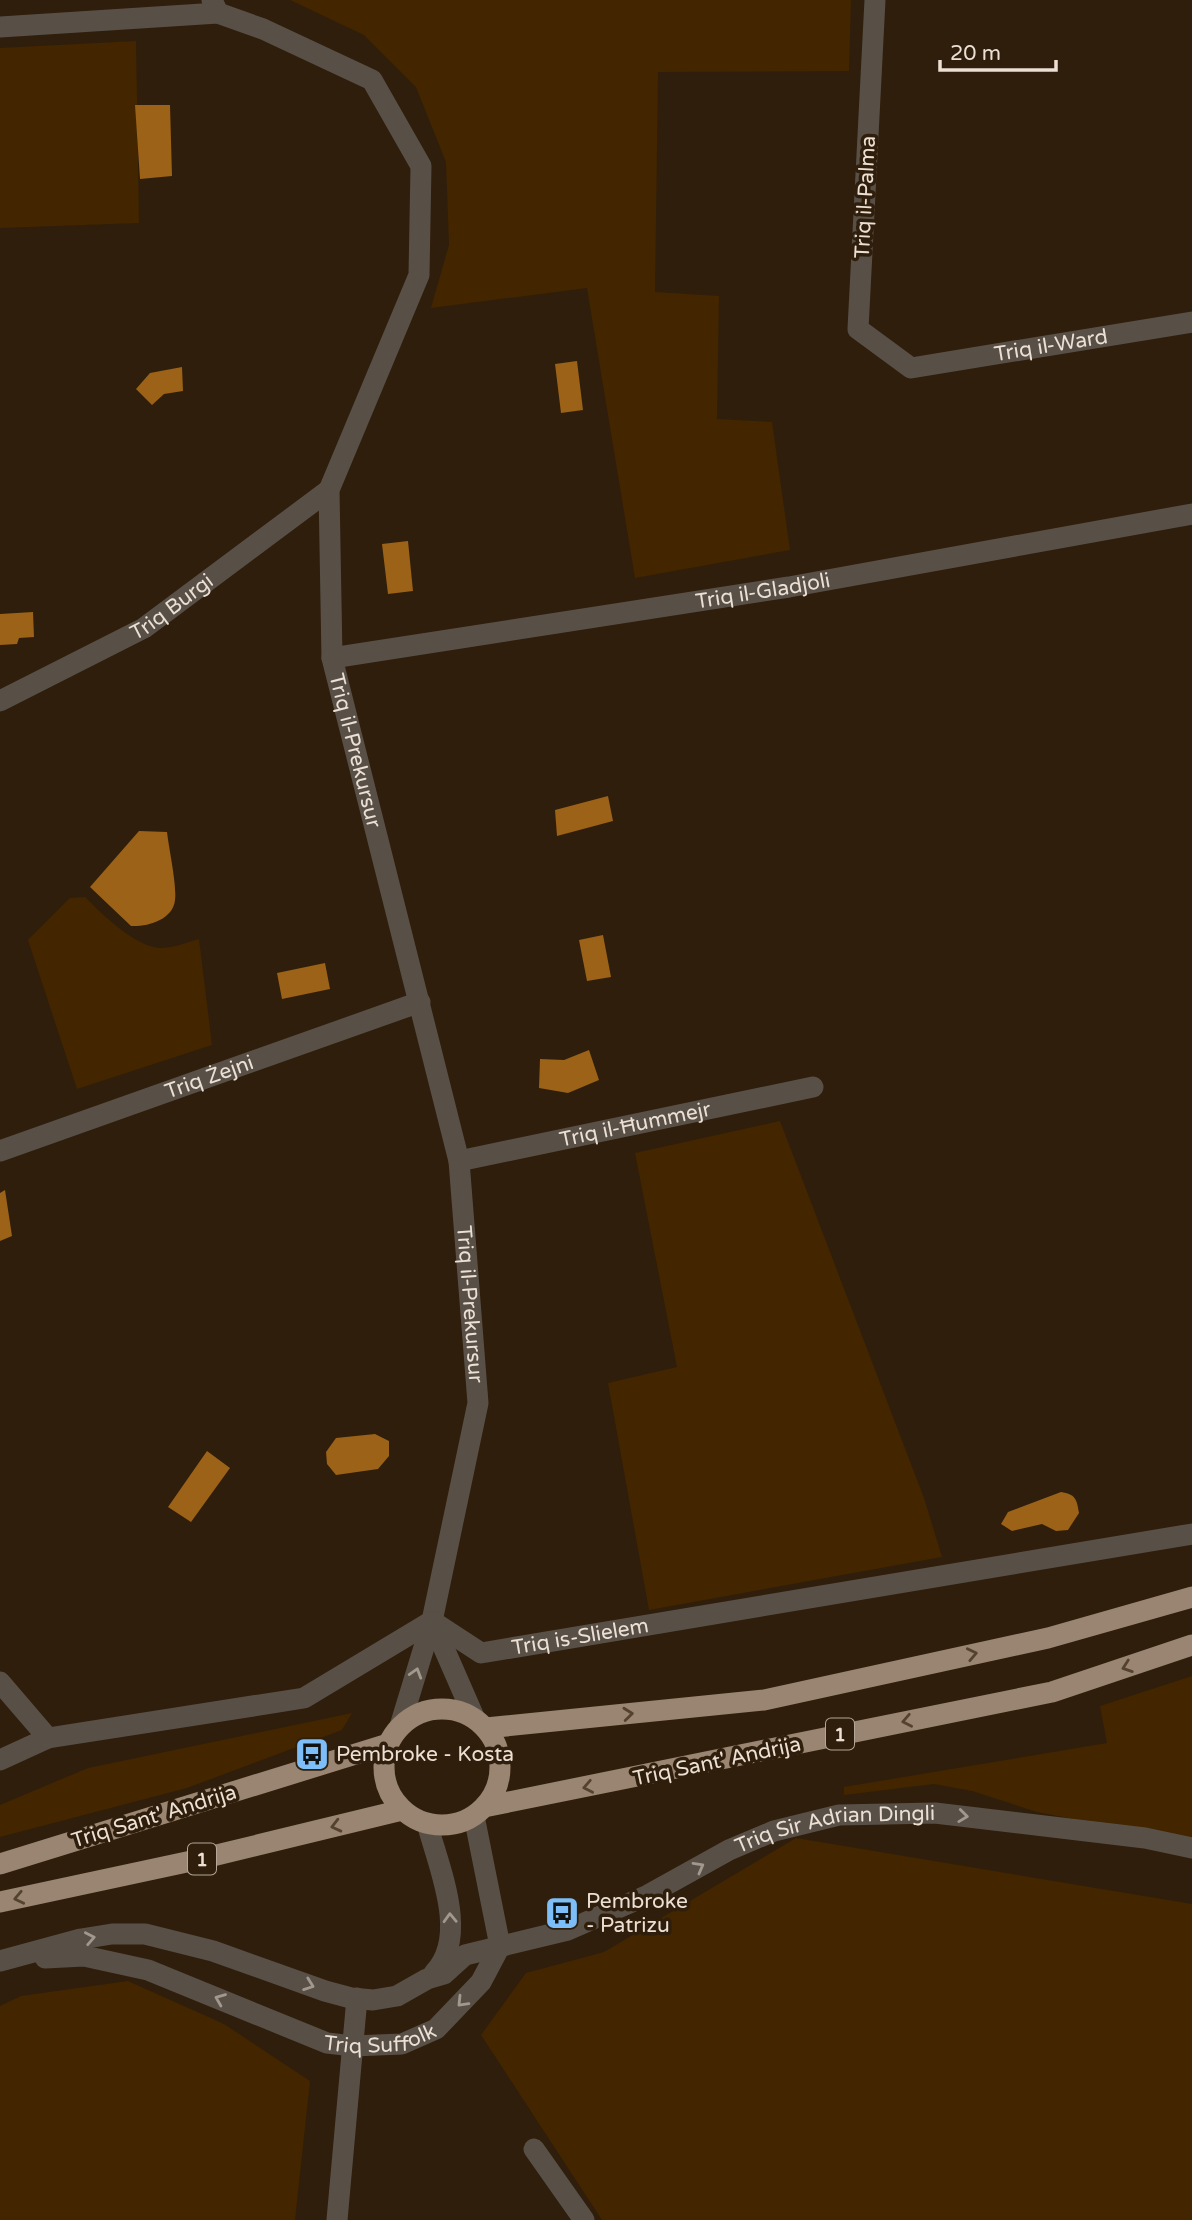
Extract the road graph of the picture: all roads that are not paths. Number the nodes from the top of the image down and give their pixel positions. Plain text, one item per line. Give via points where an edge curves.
1 (875, 0) edge
2 (215, 7) edge
3 (0, 27) edge
4 (1192, 322) edge
5 (911, 368) joint
6 (329, 491) junction
7 (1192, 514) edge
8 (332, 658) junction
9 (0, 701) edge
10 (420, 1002) junction
11 (813, 1087) dead end
12 (0, 1151) edge
13 (459, 1161) junction
14 (1192, 1534) edge
15 (1192, 1597) edge
16 (432, 1620) junction
17 (1192, 1645) edge
18 (0, 1682) edge
19 (480, 1722) junction
20 (394, 1735) junction
21 (48, 1738) junction
22 (0, 1760) edge
23 (402, 1810) junction
24 (479, 1812) junction
25 (427, 1823) junction
26 (1192, 1849) edge
27 (0, 1864) edge
28 (0, 1902) edge
29 (500, 1946) junction
30 (0, 1961) edge
31 (427, 1979) junction
32 (357, 1998) junction
33 (353, 2046) junction
34 (534, 2150) dead end
35 (337, 2220) edge
36 (584, 2220) edge

1 - 5 street, Triq il-Palma via 858,329
2 - 3 street
2 - 6 street, Triq il-Prekursur via 372,80 421,166 419,275
4 - 5 street, Triq il-Ward
6 - 8 street, Triq il-Prekursur
6 - 9 street, Triq Burgi via 144,628
7 - 8 street, Triq il-Gladjoli via 789,587
8 - 10 street, Triq il-Prekursur
10 - 12 street, Triq Żejni
10 - 13 street, Triq il-Prekursur
11 - 13 street, Triq il-Ħummejr
13 - 16 street, Triq il-Prekursur via 478,1403
14 - 16 street, Triq is-Slielem via 481,1653
19 -> 15 highway, Triq Sant' Andrija / 1 via 764,1700 1048,1638
16 - 19 street
20 -> 16 street, Triq il-Prekursur
16 - 21 street via 304,1698
17 -> 24 highway, Triq Sant' Andrija / 1 via 1052,1692
18 - 21 street
19 - 20 highway, Triq Sant' Andrija / 1 via 460,1710 428,1710 413,1716
19 - 24 highway via 498,1746 501,1768 497,1789
20 - 23 highway via 384,1762 391,1796
20 - 27 highway, Triq Sant' Andrija / 1
21 - 22 street
23 - 25 highway, Triq Sant' Andrija / 1
23 -> 28 highway, 1
24 - 25 highway, Triq Sant' Andrija / 1 via 459,1823
24 - 29 street
31 -> 25 street via 445,1956 452,1914
29 -> 26 street, Triq Sir Adrian Dingli via 568,1930 648,1895 729,1850 775,1831 839,1815 935,1813 1145,1838
29 - 31 street, Triq Suffolk via 465,1955 444,1974
29 -> 33 street, Triq Suffolk via 481,1982 436,2029 402,2044
30 -> 32 street, Triq Suffolk via 112,1934 145,1934
33 -> 30 street, Triq Suffolk via 327,2043 148,1969 84,1956
31 - 32 street, Triq Suffolk via 397,1996
32 - 33 street
33 - 35 street
34 - 36 street

